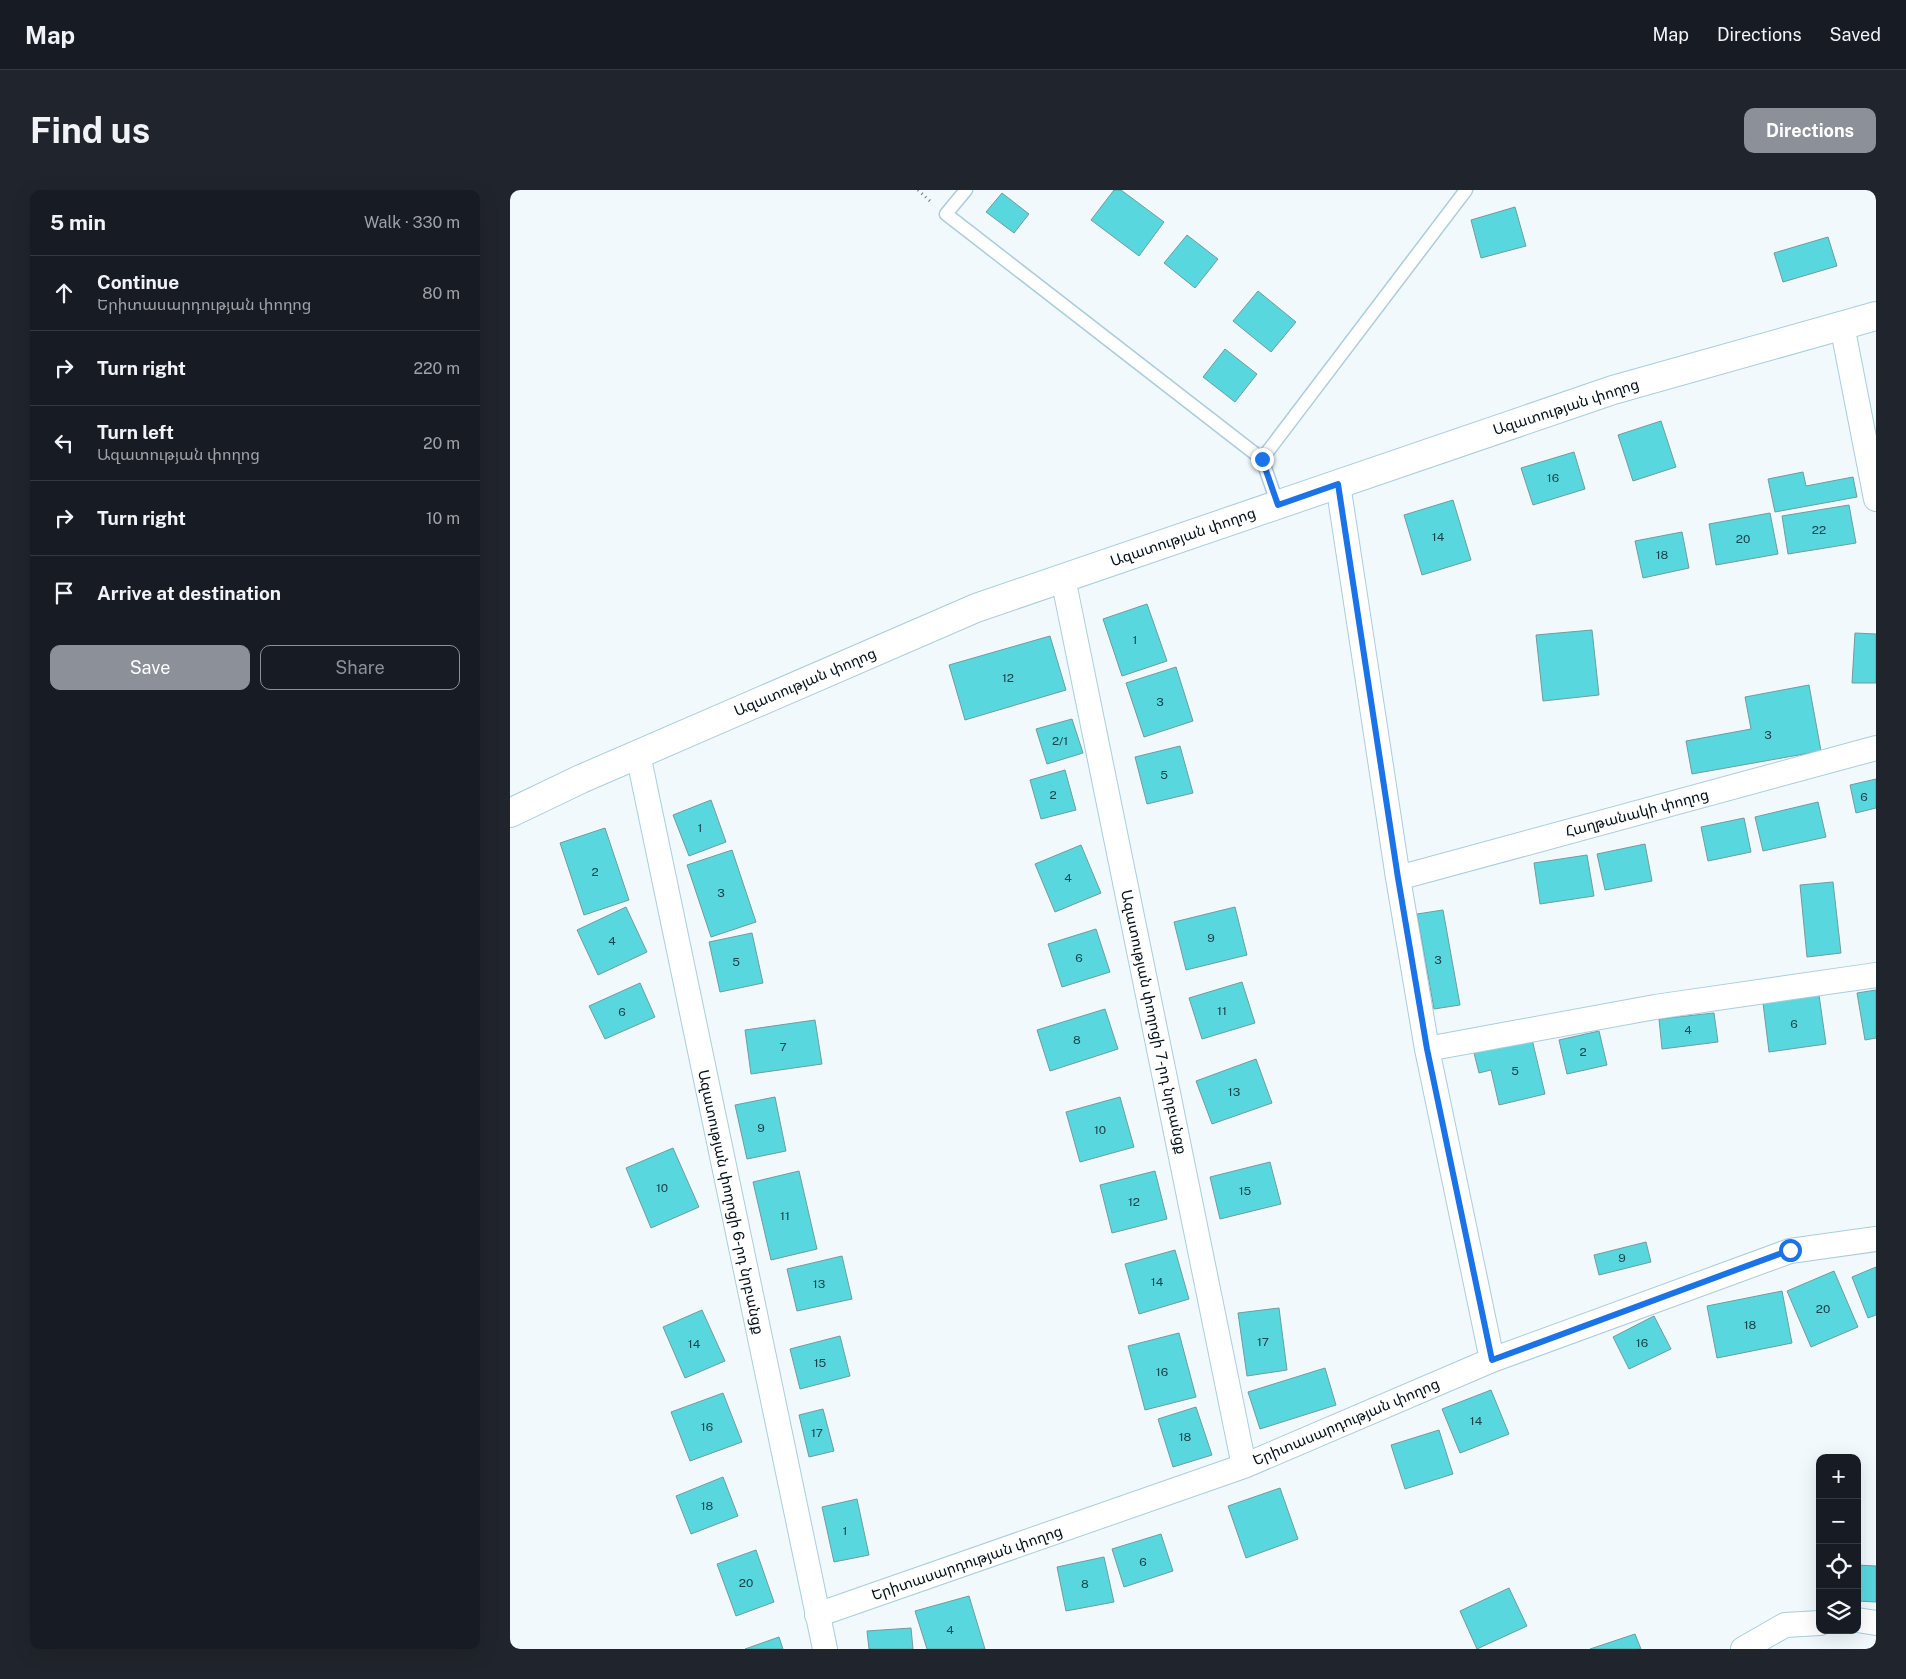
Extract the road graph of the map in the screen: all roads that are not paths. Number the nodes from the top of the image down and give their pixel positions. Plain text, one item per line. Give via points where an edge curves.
1 (966, 190) edge
2 (1466, 190) edge
3 (1876, 316) edge
4 (1842, 325) junction
5 (1262, 459) junction
6 (1338, 484) junction
7 (1876, 499) edge
8 (1278, 505) junction
9 (1063, 578) junction
10 (1876, 748) edge
11 (638, 754) junction
12 (510, 813) edge
13 (1398, 878) junction
14 (1876, 975) edge
15 (1427, 1049) junction
16 (1876, 1239) edge
17 (1492, 1360) junction
18 (1244, 1466) junction
19 (818, 1615) junction
20 (1861, 1621) edge
21 (1816, 1622) edge
22 (1876, 1623) edge
23 (825, 1649) edge
24 (1743, 1649) edge

1 - 5 lane via 946,214
2 - 5 lane
3 - 4 street, Ազատության փողոց
4 - 6 street, Ազատության փողոց via 1613,390
4 - 7 street
5 - 8 lane
6 - 8 street, Ազատության փողոց
6 - 13 street
8 - 9 street, Ազատության փողոց
9 - 11 street, Ազատության փողոց via 976,608
9 - 18 street, Ազատության փողոցի 7-րդ նրբանցք
10 - 13 street, Հաղթանակի փողոց
11 - 12 street, Ազատության փողոց
11 - 19 street, Ազատության փողոցի 6-րդ նրբանցք
13 - 15 street
14 - 15 street via 1655,1007
15 - 17 street
16 - 17 street, Երիտասարդության փողոց via 1790,1250
17 - 18 street, Երիտասարդության փողոց
18 - 19 street, Երիտասարդության փողոց
19 - 23 street, Ազատության փողոցի 6-րդ նրբանցք
20 - 22 street
21 - 24 street via 1785,1625

